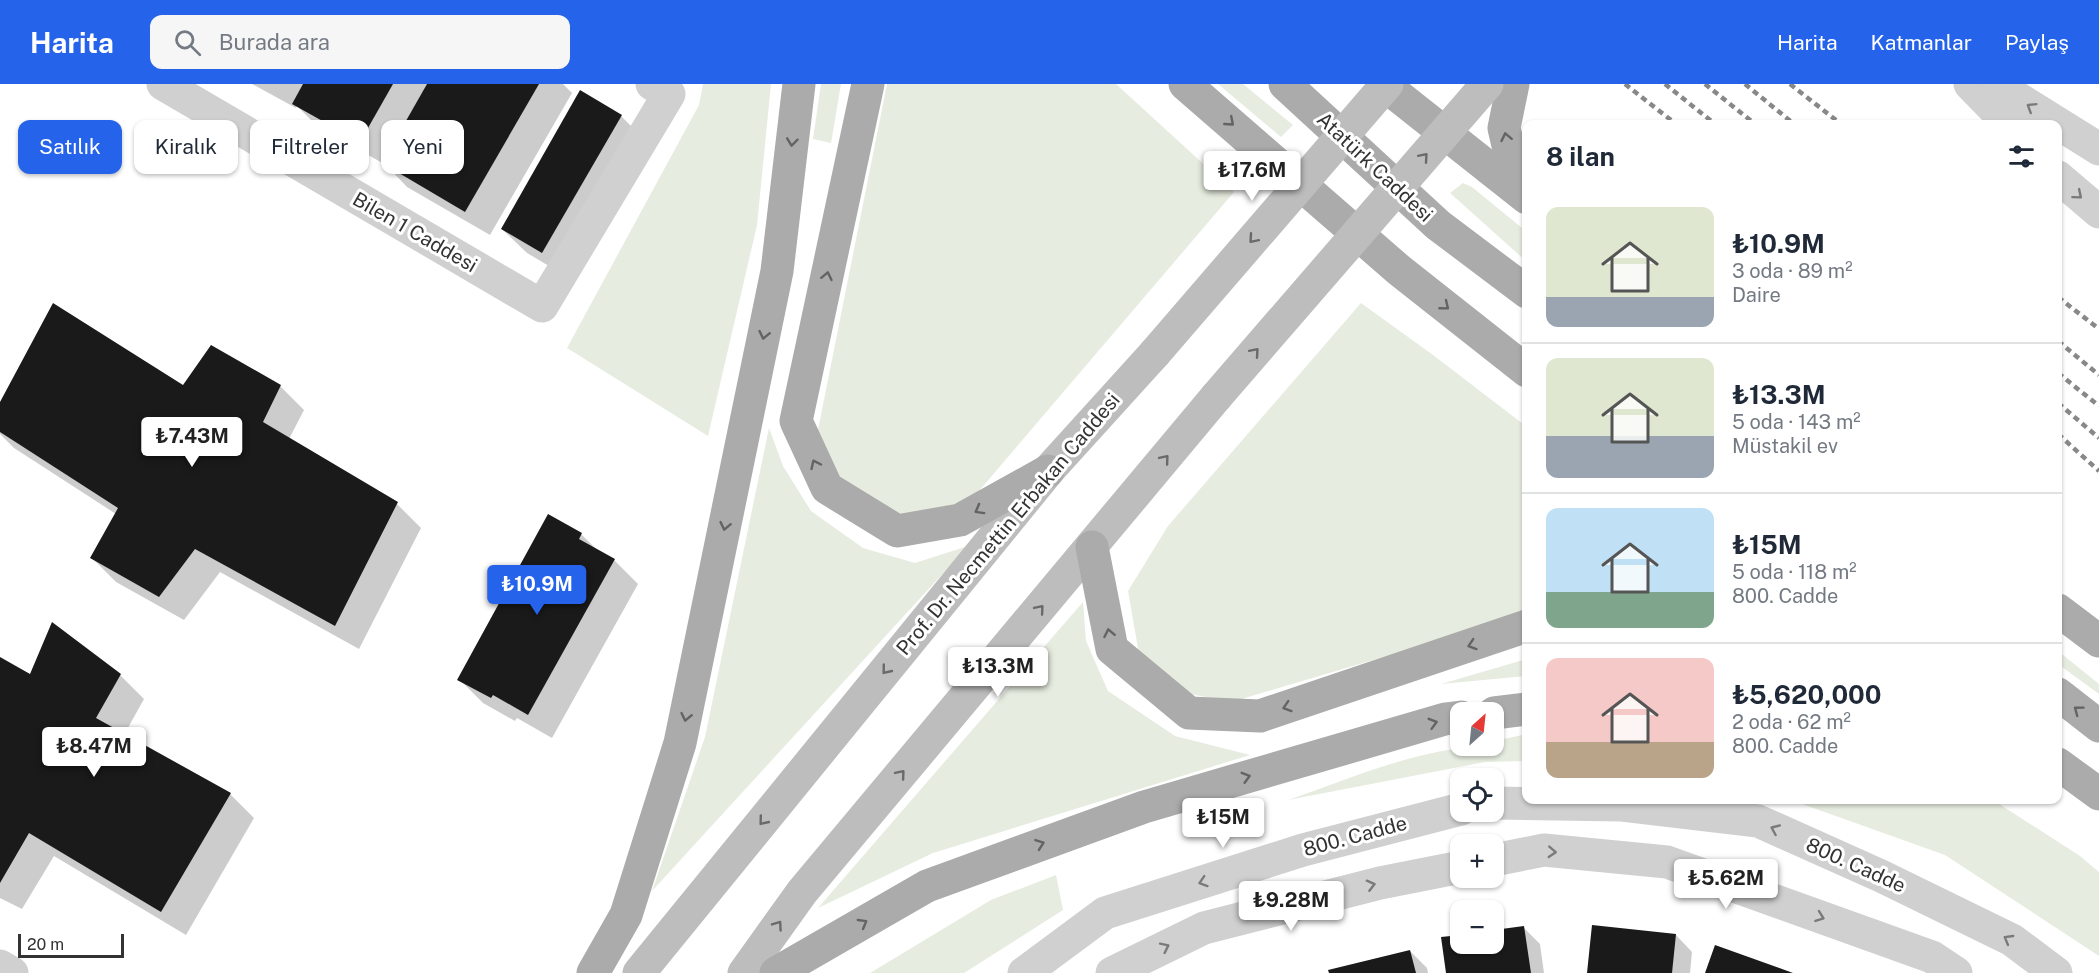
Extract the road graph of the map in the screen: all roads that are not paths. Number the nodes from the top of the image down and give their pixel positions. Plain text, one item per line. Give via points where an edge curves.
1 (163, 84) edge
2 (799, 84) edge
3 (868, 84) edge
4 (1185, 84) edge
5 (1285, 84) edge
6 (1487, 84) edge
7 (1514, 84) edge
8 (1970, 84) edge
9 (1995, 84) edge
10 (1385, 85) edge
11 (661, 89) edge
12 (2005, 120) edge
13 (2053, 120) edge
14 (2062, 126) edge
15 (1444, 133) junction
16 (2099, 149) edge
17 (1522, 179) edge
18 (2062, 180) edge
19 (1522, 194) edge
20 (2099, 212) edge
21 (1522, 288) edge
22 (1522, 368) edge
23 (1048, 471) junction
24 (1092, 547) junction
25 (2062, 613) edge
26 (1522, 628) edge
27 (2097, 639) edge
28 (2062, 697) edge
29 (1522, 710) edge
30 (1504, 712) edge
31 (1450, 718) edge
32 (2099, 726) edge
33 (2062, 767) edge
34 (2062, 794) edge
35 (2099, 794) edge
36 (1504, 802) edge
37 (1522, 802) edge
38 (1622, 804) edge
39 (2099, 809) edge
40 (1450, 812) edge
41 (1504, 858) edge
42 (1450, 869) edge
43 (0, 966) edge
44 (1936, 968) edge
45 (12, 973) edge
46 (593, 973) edge
47 (639, 973) edge
48 (744, 973) edge
49 (776, 973) edge
50 (1024, 973) edge
51 (1112, 973) edge
52 (2056, 973) edge

1 - 11 street, Bilen 1 Caddesi via 542,306
2 -> 46 main road via 777,272 681,743 626,915
23 -> 3 main road via 960,520 897,531 827,488 822,478 796,421
4 -> 22 main road via 1399,270
5 - 21 main road, Atatürk Caddesi via 1438,225
6 - 15 main road, bridge
17 -> 7 main road via 1513,167 1504,128
8 - 12 street
13 -> 9 street
10 - 15 main road
10 -> 23 main road, Prof. Dr. Necmettin Erbakan Caddesi, bridge
16 -> 14 street
15 - 19 main road
24 -> 15 main road, bridge
18 -> 20 street
23 -> 47 main road, Prof. Dr. Necmettin Erbakan Caddesi
26 -> 24 main road via 1260,716 1189,713 1112,649
48 -> 24 main road via 802,892
25 - 27 main road
32 -> 28 main road
29 - 30 main road
49 -> 31 main road via 927,886 1144,807
33 - 35 main road
34 - 39 main road
37 -> 36 street, 800. Cadde
52 -> 38 street, 800. Cadde via 2012,940 1758,821
40 -> 50 street, 800. Cadde via 1303,850 1105,913
41 -> 44 street via 1544,850 1667,862
51 -> 42 street via 1204,928
43 - 45 street

